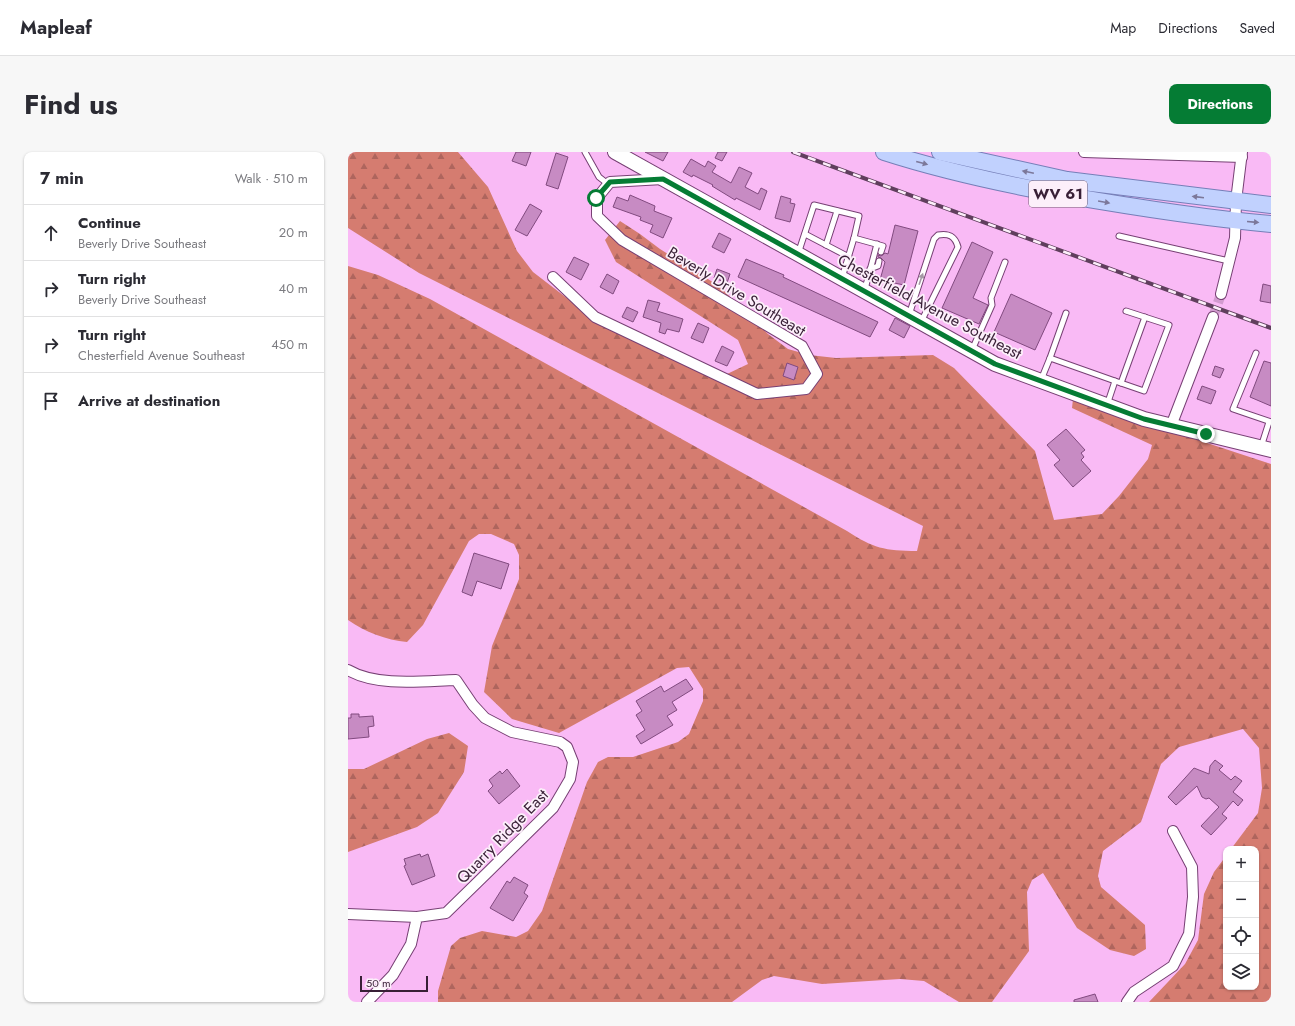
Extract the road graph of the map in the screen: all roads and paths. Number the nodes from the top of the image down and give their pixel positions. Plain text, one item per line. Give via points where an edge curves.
1 (585, 152) edge
2 (615, 152) edge
3 (884, 152) edge
4 (940, 152) edge
5 (1084, 152) edge
6 (1242, 154) edge
7 (663, 179) junction
8 (608, 184) junction
9 (1236, 202) junction
10 (1271, 205) edge
11 (837, 211) junction
12 (1235, 220) junction
13 (1271, 224) edge
14 (805, 234) junction
15 (1119, 236) dead end
16 (854, 238) junction
17 (877, 244) junction
18 (826, 245) junction
19 (881, 252) dead end
20 (798, 254) junction
21 (848, 257) junction
22 (879, 261) dead end
23 (1006, 262) dead end
24 (1230, 262) junction
25 (870, 269) junction
26 (553, 277) dead end
27 (841, 278) junction
28 (864, 292) junction
29 (1221, 294) tunnel mouth
30 (1126, 311) dead end
31 (1066, 313) dead end
32 (908, 316) junction
33 (1145, 317) junction
34 (1213, 318) tunnel mouth
35 (921, 323) junction
36 (972, 351) junction
37 (1256, 353) dead end
38 (1050, 358) junction
39 (1041, 381) junction
40 (1115, 381) junction
41 (1121, 383) junction
42 (1107, 406) junction
43 (1270, 422) edge
44 (1171, 426) junction
45 (1266, 448) edge
46 (348, 670) edge
47 (1172, 831) dead end
48 (348, 914) edge
49 (417, 917) junction
50 (367, 1002) edge
51 (1127, 1002) edge

1 - 8 lane via 599,177
2 - 7 street, Chesterfield Avenue Southeast
3 -> 12 main road, WV 61 via 988,181 1108,203
9 -> 4 main road, WV 61 via 1067,180
5 - 6 street
6 - 9 street
7 - 8 street
7 - 20 street, Chesterfield Avenue Southeast
8 - 26 street, Beverly Drive Southeast via 596,198 597,216 622,240 802,346 817,374 806,389 757,394 595,317
9 - 10 main road, WV 61
9 - 12 street
11 - 14 lane via 814,205
11 - 16 lane via 859,216
11 - 18 lane
12 -> 13 main road, WV 61
12 - 24 street via 1235,238
14 - 18 lane
14 - 20 lane
15 - 24 lane
16 - 17 lane
16 - 21 lane
17 - 19 lane via 883,246
17 - 25 lane
18 - 21 lane
20 - 27 street, Chesterfield Avenue Southeast
21 - 27 lane
22 - 25 lane via 878,266
23 - 36 lane via 991,298 992,305
24 - 29 street
25 - 28 lane
27 - 28 street, Chesterfield Avenue Southeast
28 - 32 street, Chesterfield Avenue Southeast
30 - 33 lane
31 - 38 lane
32 - 35 street, Chesterfield Avenue Southeast
32 -> 35 lane via 934,239 938,235 950,235 956,239 958,246
33 - 41 lane
33 - 41 lane via 1169,325 1144,391
34 - 44 street
35 - 36 street, Chesterfield Avenue Southeast
36 - 39 street, Chesterfield Avenue Southeast via 995,364
37 - 43 lane via 1233,410
38 - 39 lane
38 - 40 lane
39 - 42 street, Chesterfield Avenue Southeast
40 - 41 lane
40 - 42 lane
42 - 44 street, Chesterfield Avenue Southeast
43 - 45 lane
44 - 45 street, Chesterfield Avenue Southeast
46 - 49 street, Quarry Ridge East via 379,680 456,680 485,718 512,732 560,742 567,747 572,758 570,780 553,808 446,913
47 - 51 street via 1192,867 1193,897 1189,934 1173,966 1134,992
48 - 49 street
49 - 50 street via 411,944 393,975

